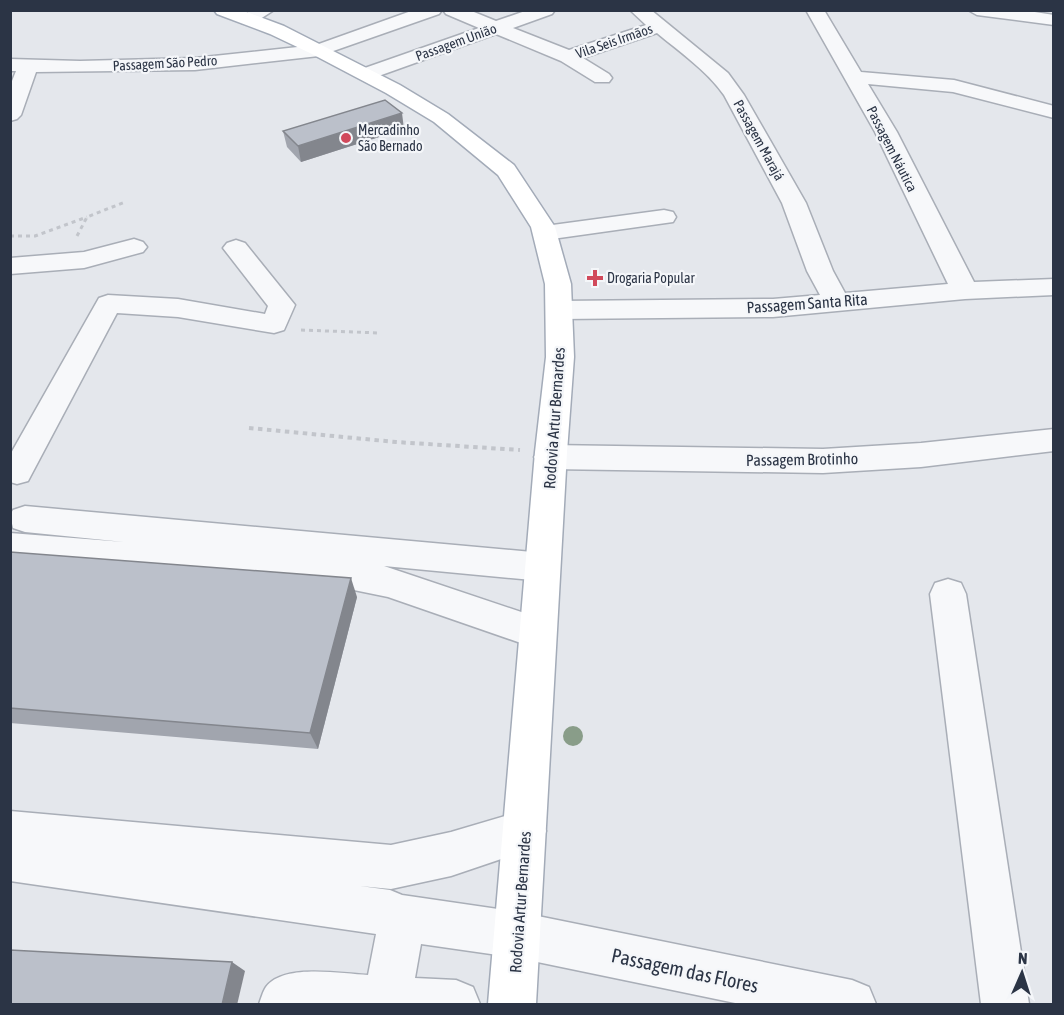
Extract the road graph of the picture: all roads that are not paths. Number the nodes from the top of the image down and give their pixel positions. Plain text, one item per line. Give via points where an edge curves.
1 (433, 10) edge
2 (452, 10) edge
3 (546, 10) edge
4 (639, 10) edge
5 (815, 10) edge
6 (976, 10) edge
7 (245, 13) edge
8 (1053, 20) edge
9 (661, 26) junction
10 (493, 29) junction
11 (319, 50) junction
12 (568, 57) junction
13 (19, 66) edge
14 (366, 74) junction
15 (852, 76) junction
16 (602, 78) dead end
17 (1053, 112) edge
18 (10, 115) edge
19 (664, 217) dead end
20 (545, 233) junction
21 (134, 247) dead end
22 (236, 248) dead end
23 (10, 266) edge
24 (1053, 287) edge
25 (965, 291) junction
26 (836, 302) junction
27 (560, 310) junction
28 (1053, 440) edge
29 (551, 454) junction
30 (17, 472) dead end
31 (18, 533) edge
32 (543, 567) junction
33 (948, 594) dead end
34 (538, 633) junction
35 (525, 831) junction
36 (10, 832) edge
37 (10, 859) edge
38 (171, 864) junction
39 (402, 918) junction
40 (518, 935) junction
41 (387, 1002) edge
42 (284, 1005) edge
43 (456, 1005) edge
44 (512, 1005) edge
45 (852, 1005) edge
46 (1005, 1005) edge

1 - 11 street, Passagem São Pedro
2 - 10 street, Vila Seis Irmãos
3 - 10 street, Passagem União
4 - 9 street, Passagem Marajá
5 - 15 street, Passagem Náutica
6 - 8 street
7 - 11 main road, Rodovia Artur Bernardes
9 - 12 street, Vila Seis Irmãos
9 - 26 street, Passagem Marajá via 721,76 734,95 794,203 820,272
10 - 12 street, Vila Seis Irmãos
10 - 14 street, Passagem União
11 - 13 street, Passagem São Pedro via 195,64
11 - 14 main road, Rodovia Artur Bernardes
12 - 16 street, Vila Seis Irmãos
13 - 18 street
14 - 20 main road, Rodovia Artur Bernardes via 441,118 506,170 536,212
15 - 17 street via 954,86
15 - 25 street, Passagem Náutica via 886,132
19 - 20 street
20 - 27 main road, Rodovia Artur Bernardes via 558,284
21 - 23 street via 63,263
22 - 30 street via 282,305 274,324 178,308 108,304
24 - 25 street, Passagem Santa Rita
25 - 26 street, Passagem Santa Rita
26 - 27 street, Passagem Santa Rita via 774,308
27 - 29 main road, Rodovia Artur Bernardes
28 - 29 street, Passagem Brotinho via 824,461
29 - 32 main road, Rodovia Artur Bernardes
31 - 32 street
31 - 34 street via 344,573 388,582
32 - 34 main road, Rodovia Artur Bernardes
33 - 46 street
34 - 35 main road, Rodovia Artur Bernardes
35 - 38 street via 451,854 391,867
35 - 40 main road, Rodovia Artur Bernardes
36 - 38 street
37 - 38 street
38 - 39 street, Passagem das Flores
39 - 40 street, Passagem das Flores
39 - 41 street
40 - 44 main road, Rodovia Artur Bernardes
40 - 45 street, Passagem das Flores
41 - 42 street via 298,995
41 - 43 street

